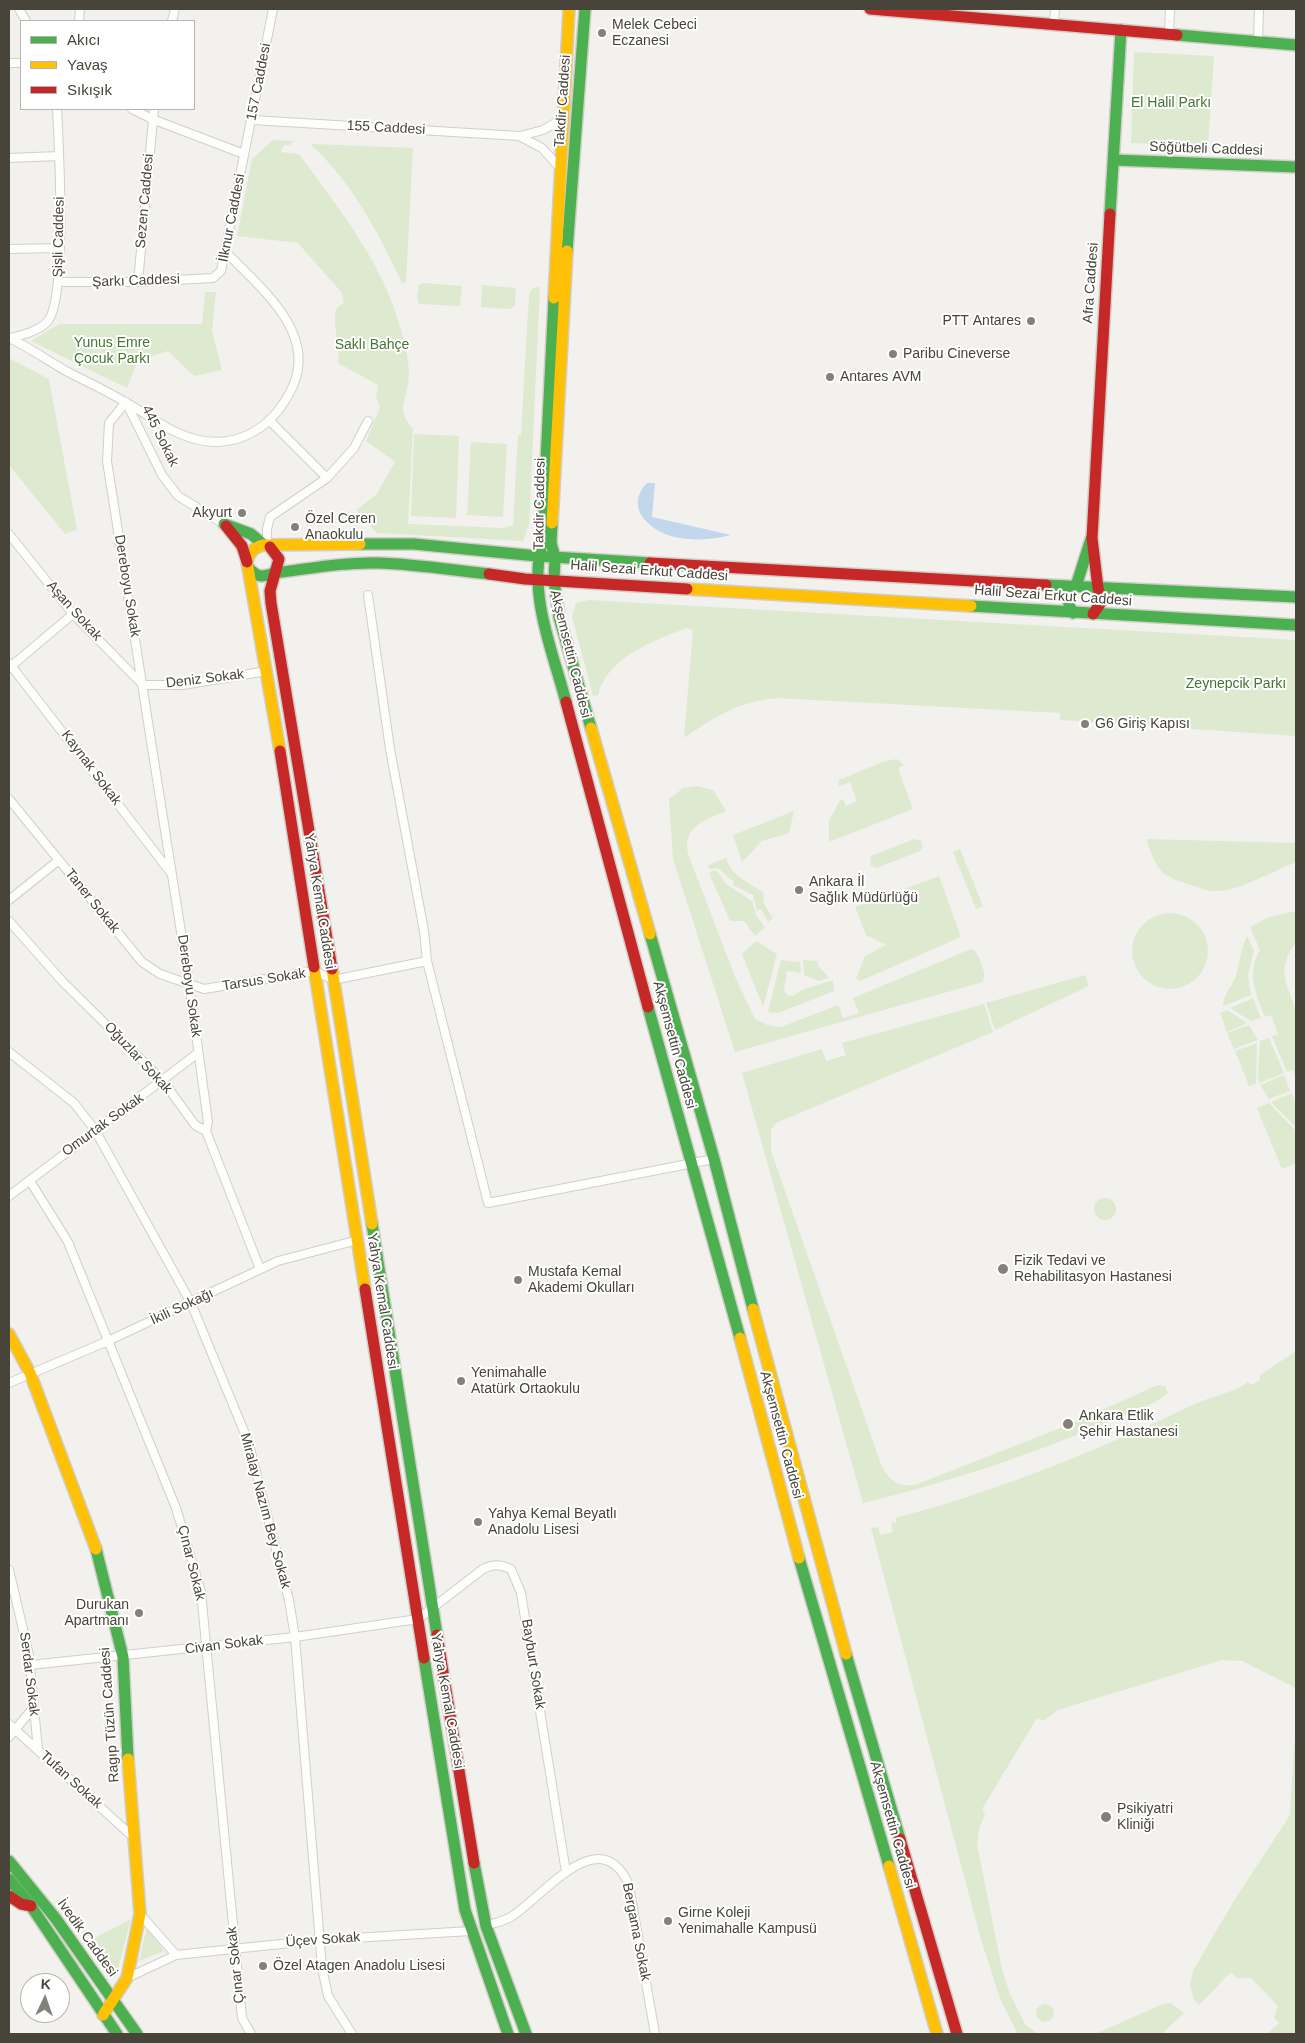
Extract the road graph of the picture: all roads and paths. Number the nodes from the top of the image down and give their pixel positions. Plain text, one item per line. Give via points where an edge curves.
1 (19, 9) edge
2 (273, 9) edge
3 (569, 9) edge
4 (585, 9) edge
5 (870, 9) edge
6 (1055, 9) edge
7 (1170, 9) edge
8 (1259, 9) edge
9 (25, 20) edge
10 (1054, 23) junction
11 (1121, 30) junction
12 (1169, 34) junction
13 (1258, 41) junction
14 (1296, 45) edge
15 (57, 110) edge
16 (134, 110) edge
17 (154, 110) edge
18 (152, 119) junction
19 (562, 119) junction
20 (252, 120) junction
21 (520, 136) junction
22 (244, 154) junction
23 (59, 156) junction
24 (9, 158) edge
25 (1114, 160) junction
26 (1296, 167) edge
27 (560, 168) junction
28 (59, 248) junction
29 (9, 249) edge
30 (226, 252) junction
31 (213, 278) joint
32 (58, 282) junction
33 (138, 282) junction
34 (10, 338) edge
35 (126, 402) junction
36 (368, 421) dead end
37 (270, 422) junction
38 (327, 478) junction
39 (224, 524) junction
40 (9, 534) edge
41 (1092, 538) junction
42 (267, 546) junction
43 (537, 556) junction
44 (555, 557) junction
45 (248, 565) junction
46 (274, 573) junction
47 (536, 579) junction
48 (554, 580) junction
49 (1076, 586) junction
50 (1098, 588) junction
51 (368, 595) dead end
52 (1296, 597) edge
53 (1073, 613) junction
54 (73, 614) junction
55 (1093, 614) junction
56 (1296, 625) edge
57 (10, 666) edge
58 (267, 671) junction
59 (142, 685) junction
60 (9, 800) edge
61 (59, 860) junction
62 (172, 875) junction
63 (9, 900) edge
64 (9, 920) edge
65 (427, 961) junction
66 (315, 971) junction
67 (333, 980) junction
68 (189, 983) junction
69 (9, 1052) edge
70 (198, 1054) junction
71 (163, 1081) junction
72 (95, 1130) junction
73 (206, 1131) junction
74 (714, 1158) junction
75 (690, 1164) junction
76 (30, 1181) junction
77 (9, 1196) edge
78 (358, 1240) junction
79 (260, 1269) junction
80 (191, 1302) junction
81 (9, 1334) edge
82 (108, 1341) junction
83 (30, 1373) junction
84 (9, 1383) edge
85 (9, 1570) edge
86 (434, 1605) junction
87 (418, 1619) junction
88 (295, 1637) junction
89 (206, 1647) junction
90 (122, 1657) junction
91 (30, 1665) junction
92 (33, 1708) junction
93 (12, 1727) edge
94 (9, 1737) edge
95 (38, 1750) junction
96 (134, 1837) junction
97 (9, 1861) edge
98 (566, 1872) junction
99 (9, 1879) edge
100 (9, 1896) edge
101 (31, 1906) junction
102 (140, 1914) junction
103 (486, 1926) junction
104 (471, 1931) junction
105 (320, 1940) junction
106 (234, 1948) junction
107 (176, 1955) junction
108 (127, 1978) junction
109 (114, 2000) junction
110 (103, 2015) junction
111 (116, 2034) edge
112 (137, 2034) edge
113 (251, 2034) edge
114 (352, 2034) edge
115 (508, 2034) edge
116 (526, 2034) edge
117 (655, 2034) edge
118 (936, 2034) edge
119 (957, 2034) edge

1 - 9 street
2 - 20 street, 157 Caddesi
3 - 19 main road, Takdir Caddesi
4 - 44 main road, Takdir Caddesi via 551,544
5 - 10 main road
6 - 10 street
7 - 12 street
8 - 13 street
10 - 11 main road
11 - 12 main road
11 - 25 main road, Afra Caddesi
12 - 13 main road
13 - 14 main road
15 - 23 street, Şişli Caddesi
16 - 18 street
17 - 18 street, Sezen Caddesi
18 - 22 street
18 - 33 street, Sezen Caddesi
19 - 21 street, 155 Caddesi via 543,130
19 - 27 main road, Takdir Caddesi
20 - 21 street, 155 Caddesi
20 - 22 street, 157 Caddesi
21 - 27 street, 155 Caddesi via 542,148
22 - 30 street, İlknur Caddesi
23 - 24 street
23 - 28 street, Şişli Caddesi
25 - 26 main road, Söğütbeli Caddesi
25 - 41 main road, Afra Caddesi
27 - 43 main road, Takdir Caddesi via 542,543
28 - 29 street
28 - 32 street, Şişli Caddesi
30 - 31 street, İlknur Caddesi via 221,272
30 - 37 street via 277,306 296,341 298,363 294,383 285,403
31 - 33 street, Şarkı Caddesi
32 - 33 street, Şarkı Caddesi
32 - 34 street, Şişli Caddesi via 56,304 47,322 30,333
34 - 35 street, 445 Sokak
35 - 37 street via 177,433 200,440 219,442 239,438
35 - 39 street, 445 Sokak via 162,475 178,496
35 - 59 street, Dereboyu Sokak via 109,423 107,461
36 - 38 street via 354,448
37 - 38 street
38 - 42 street via 270,517
39 - 42 main road, 445 Sokak via 257,537
39 - 45 main road, 445 Sokak via 242,546
40 - 54 street, Aşan Sokak
41 - 49 main road, Afra Caddesi
41 - 50 main road, Afra Caddesi
42 - 43 main road via 414,544
42 - 45 main road via 254,548 248,557
42 - 46 main road via 279,559
43 - 44 main road, Takdir Caddesi
43 - 47 main road
44 - 48 main road, Halil Sezai Erkut Caddesi
44 - 49 main road, Halil Sezai Erkut Caddesi
45 - 46 main road via 260,577
45 - 58 main road, Yahya Kemal Caddesi
46 - 47 main road via 376,563
46 - 67 main road, Yahya Kemal Caddesi via 271,603
47 - 48 main road, Akşemsettin Caddesi
47 - 75 main road, Akşemsettin Caddesi via 550,643
48 - 53 main road, Halil Sezai Erkut Caddesi
48 - 74 main road, Akşemsettin Caddesi via 559,617 573,672
49 - 50 main road, Halil Sezai Erkut Caddesi
49 - 53 main road via 1068,598
50 - 52 main road, Halil Sezai Erkut Caddesi
50 - 55 main road via 1102,601
51 - 65 street via 390,749
53 - 55 main road, Halil Sezai Erkut Caddesi
54 - 57 street
54 - 59 street, Aşan Sokak
55 - 56 main road, Halil Sezai Erkut Caddesi
57 - 62 street, Kaynak Sokak
58 - 59 street, Deniz Sokak via 182,685
58 - 66 main road, Yahya Kemal Caddesi
59 - 62 street, Dereboyu Sokak
60 - 61 street, Taner Sokak
61 - 63 street
61 - 68 street, Taner Sokak via 142,962 160,974
62 - 68 street, Dereboyu Sokak
64 - 71 street, Oğuzlar Sokak via 62,981
65 - 67 street
65 - 75 street via 488,1203
66 - 67 street, Tarsus Sokak
66 - 68 street, Tarsus Sokak via 204,989
66 - 78 main road, Yahya Kemal Caddesi
67 - 86 main road, Yahya Kemal Caddesi
68 - 70 street, Dereboyu Sokak
69 - 72 street, Miralay Nazım Bey Sokak via 74,1103
70 - 71 street, Omurtak Sokak
70 - 73 street, Dereboyu Sokak via 208,1122
71 - 72 street, Omurtak Sokak
71 - 73 street, Oğuzlar Sokak via 195,1125
72 - 76 street, Omurtak Sokak
72 - 80 street, Miralay Nazım Bey Sokak
73 - 79 street, Oğuzlar Sokak
74 - 75 street
74 - 119 main road, Akşemsettin Caddesi via 841,1638
75 - 118 main road, Akşemsettin Caddesi
76 - 77 street, Omurtak Sokak
76 - 82 street, Çınar Sokak via 68,1242
78 - 79 street, İkili Sokağı via 278,1261
78 - 87 main road, Yahya Kemal Caddesi
79 - 80 street, İkili Sokağı
80 - 82 street, İkili Sokağı
80 - 88 street, Miralay Nazım Bey Sokak via 248,1441 289,1600
81 - 83 main road, Ragıp Tüzün Caddesi
82 - 83 street, İkili Sokağı
82 - 89 street, Çınar Sokak via 176,1508 201,1592
83 - 84 street, İkili Sokağı
83 - 90 main road, Ragıp Tüzün Caddesi via 97,1552
85 - 91 street, Serdar Sokak
86 - 87 street, Bayburt Sokak
86 - 98 street, Bayburt Sokak via 494,1564 511,1569 515,1576 521,1593
86 - 103 main road, Yahya Kemal Caddesi
87 - 88 street, Civan Sokak
87 - 104 main road, Yahya Kemal Caddesi
88 - 89 street, Civan Sokak
88 - 105 street, Miralay Nazım Bey Sokak
89 - 90 street, Civan Sokak
89 - 106 street, Çınar Sokak
90 - 91 street, Civan Sokak
90 - 96 main road, Ragıp Tüzün Caddesi
91 - 92 street, Serdar Sokak
92 - 93 street
92 - 95 street, Serdar Sokak
93 - 94 street
93 - 95 street, Tufan Sokak
95 - 96 street, Tufan Sokak
96 - 102 main road, Ragıp Tüzün Caddesi
97 - 109 main road, İvedik Caddesi via 56,1919
98 - 103 street, Bergama Sokak via 511,1917
98 - 117 street, Bergama Sokak via 582,1862 598,1859 615,1864 624,1872
99 - 101 main road, İvedik Caddesi
100 - 101 main road
101 - 110 main road, İvedik Caddesi
102 - 107 street
102 - 108 main road, Ragıp Tüzün Caddesi
103 - 104 main road
103 - 116 main road, Yahya Kemal Caddesi
104 - 105 street, Üçev Sokak
104 - 115 main road, Yahya Kemal Caddesi
105 - 106 street, Üçev Sokak
105 - 114 street, Miralay Nazım Bey Sokak via 328,1996
106 - 107 street, Üçev Sokak
106 - 113 street, Çınar Sokak via 242,2018
107 - 108 street, Üçev Sokak
108 - 109 main road, Ragıp Tüzün Caddesi
109 - 110 main road, Ragıp Tüzün Caddesi
109 - 112 main road, İvedik Caddesi
110 - 111 main road, İvedik Caddesi

